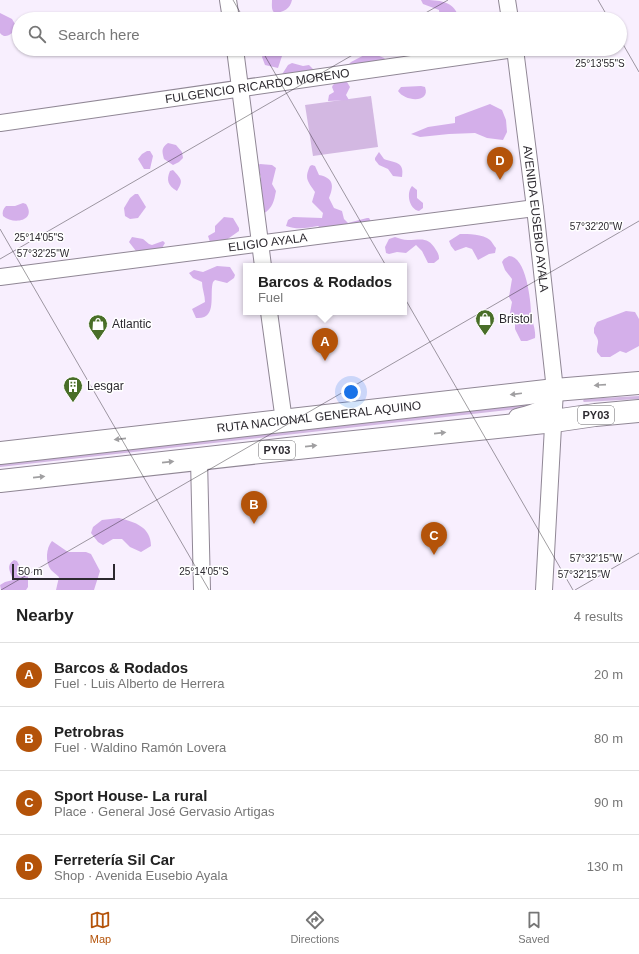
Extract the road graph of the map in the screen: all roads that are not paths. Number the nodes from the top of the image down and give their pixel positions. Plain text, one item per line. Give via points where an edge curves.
1 (228, 0) edge
2 (507, 0) edge
3 (230, 12) edge
4 (509, 12) edge
5 (236, 56) edge
6 (466, 56) edge
7 (516, 56) edge
8 (240, 88) junction
9 (0, 123) edge
10 (535, 208) junction
11 (260, 244) junction
12 (263, 263) edge
13 (0, 277) edge
14 (270, 315) edge
15 (639, 382) edge
16 (555, 390) junction
17 (639, 411) edge
18 (284, 421) junction
19 (554, 421) junction
20 (500, 426) junction
21 (0, 453) edge
22 (199, 459) junction
23 (0, 481) edge
24 (202, 590) edge
25 (544, 590) edge

1 - 3 street
2 - 4 street
5 - 8 street
6 - 8 street, FULGENCIO RICARDO MORENO
7 - 10 street, AVENIDA EUSEBIO AYALA
8 - 9 street, FULGENCIO RICARDO MORENO
8 - 11 street
10 - 11 street, ELIGIO AYALA
10 - 16 street, AVENIDA EUSEBIO AYALA
11 - 12 street
11 - 13 street, ELIGIO AYALA
14 - 18 street
15 -> 16 highway, RUTA NACIONAL GENERAL AQUINO / PY03
16 -> 18 highway, RUTA NACIONAL GENERAL AQUINO / PY03
16 - 19 street, AVENIDA EUSEBIO AYALA
16 - 20 street via 548,402 538,411
17 - 19 highway, PY03
18 -> 21 highway, RUTA NACIONAL GENERAL AQUINO / PY03
19 - 20 highway, PY03
19 - 25 street, AVENIDA EUSEBIO AYALA
22 -> 20 highway, PY03
23 -> 22 highway, PY03
22 - 24 street

